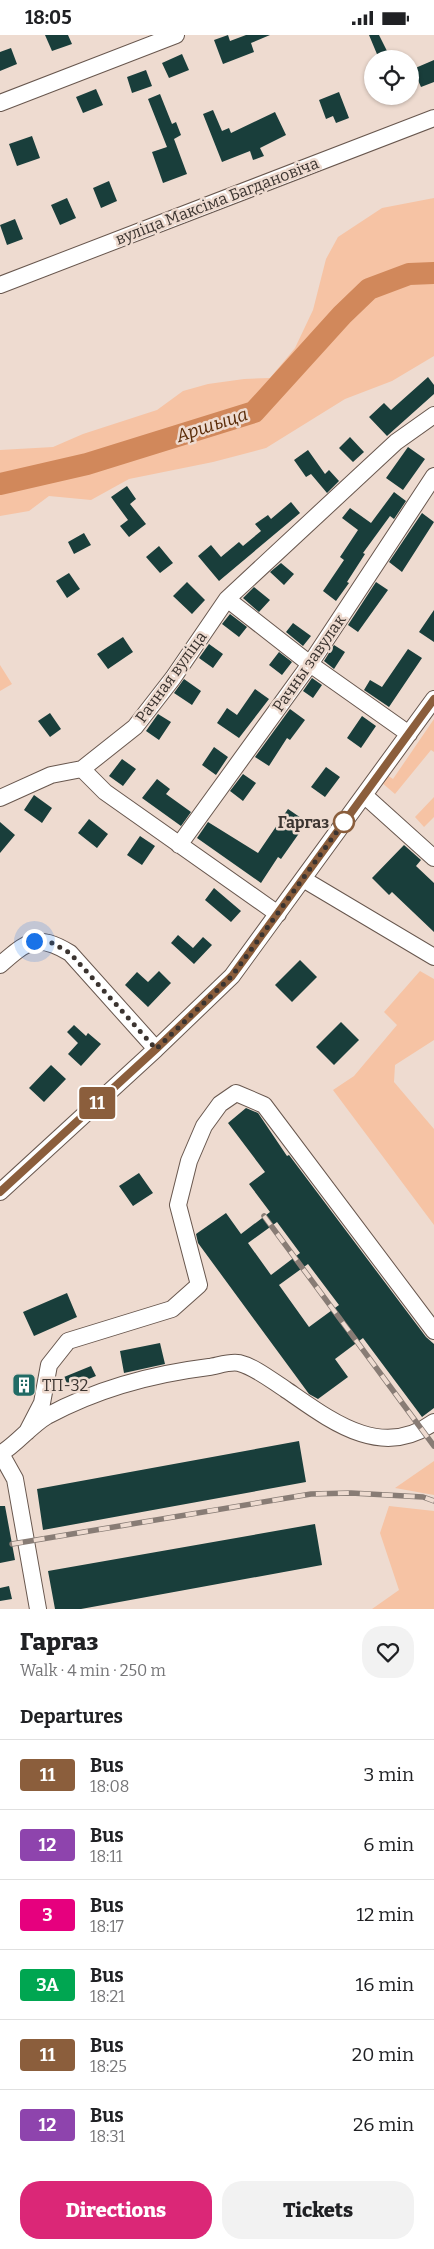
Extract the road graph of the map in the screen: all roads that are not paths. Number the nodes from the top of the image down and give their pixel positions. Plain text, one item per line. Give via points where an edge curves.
1 (176, 35) edge
2 (0, 103) edge
3 (434, 118) edge
4 (0, 285) edge
5 (434, 415) edge
6 (434, 476) edge
7 (227, 599) junction
8 (310, 664) junction
9 (434, 699) edge
10 (409, 734) junction
11 (82, 769) junction
12 (364, 795) junction
13 (0, 798) edge
14 (179, 845) junction
15 (434, 858) edge
16 (304, 879) junction
17 (278, 914) junction
18 (434, 957) edge
19 (0, 965) edge
20 (156, 1049) junction
21 (0, 1192) edge
22 (434, 1331) edge
23 (434, 1422) edge
24 (27, 1432) junction
25 (1, 1454) edge
26 (38, 1609) edge

1 - 2 street
3 - 4 street, вуліца Максіма Багдановіча
5 - 7 street, Рачная вуліца via 396,442
6 - 8 street, Рачны завулак
7 - 8 street
7 - 11 street, Рачная вуліца via 174,679 136,727
8 - 10 street
8 - 14 street, Рачны завулак
9 - 10 street
10 - 12 street
11 - 13 street via 52,775
11 - 14 street via 105,792
12 - 15 street
12 - 16 street
14 - 17 street
16 - 17 street
16 - 18 street
17 - 20 street via 232,976
19 - 20 street via 34,941 52,943 70,953
20 - 21 street
22 - 24 street via 264,1105 236,1093 220,1104 204,1126 189,1161 178,1205 199,1285 172,1309 68,1341 49,1365 42,1403
23 - 24 street via 422,1431 400,1439 377,1439 316,1411 266,1376 238,1363 168,1372 92,1394 45,1417
24 - 25 street
25 - 26 street via 15,1479

